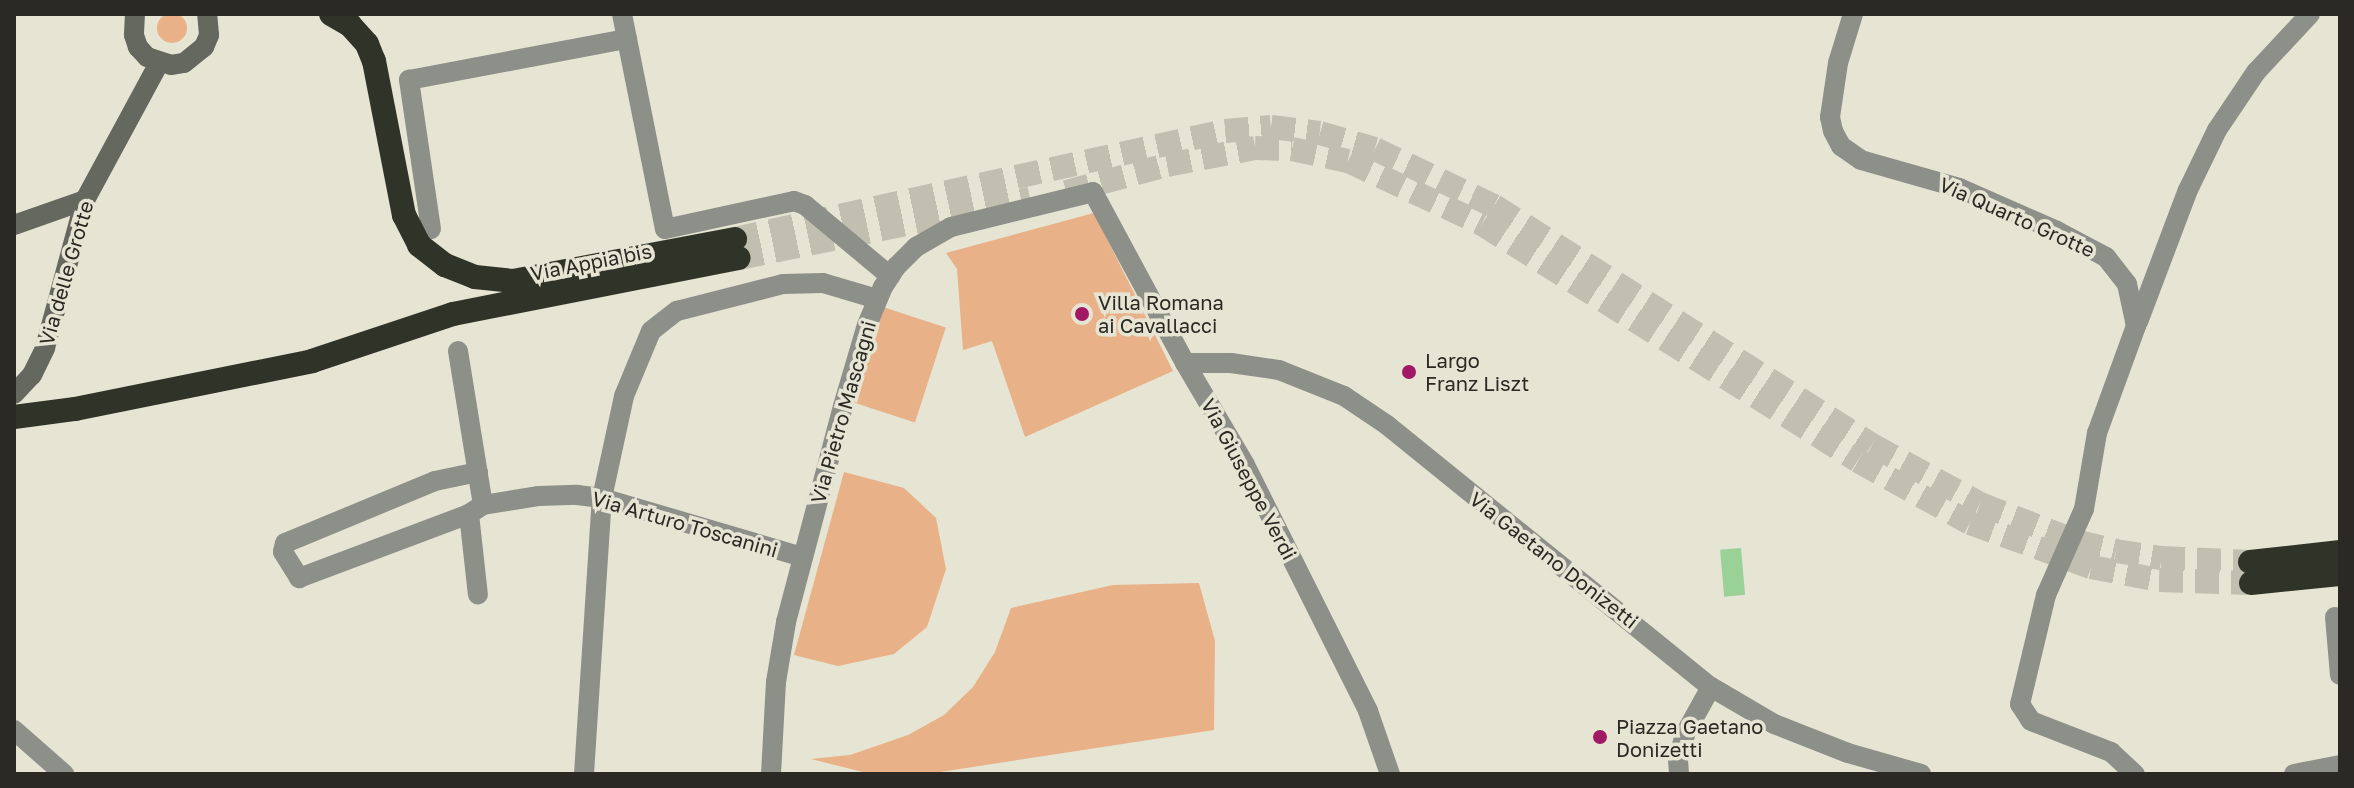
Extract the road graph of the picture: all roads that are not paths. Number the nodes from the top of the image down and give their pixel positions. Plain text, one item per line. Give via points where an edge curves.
1 (135, 14) edge
2 (207, 14) edge
3 (331, 14) edge
4 (622, 14) edge
5 (1853, 14) edge
6 (2310, 14) edge
7 (627, 39) junction
8 (159, 63) junction
9 (1093, 192) joint
10 (85, 200) junction
11 (14, 225) edge
12 (431, 229) dead end
13 (890, 276) junction
14 (877, 299) junction
15 (2136, 326) junction
16 (458, 351) dead end
17 (1185, 363) junction
18 (14, 394) edge
19 (14, 417) edge
20 (478, 472) junction
21 (602, 498) junction
22 (476, 510) junction
23 (2340, 552) edge
24 (802, 557) junction
25 (2340, 574) edge
26 (478, 595) dead end
27 (2335, 617) dead end
28 (2340, 675) edge
29 (1711, 687) junction
30 (14, 730) edge
31 (2340, 765) edge
32 (64, 774) edge
33 (584, 774) edge
34 (771, 774) edge
35 (1390, 774) edge
36 (1679, 774) edge
37 (1921, 774) edge
38 (2135, 774) edge
39 (2294, 774) edge

1 - 8 street via 138,47
2 - 8 street via 209,35 195,56 171,65
3 - 19 highway, Via Appia bis via 362,37 374,61 396,187 415,239 452,269 513,281 737,248 453,314 312,361
4 - 7 street
5 - 15 street, Via Quarto Grotte via 1830,117 1841,146 1861,160 1981,196 2106,257 2127,284
6 - 15 street via 2256,72 2217,130 2181,205
7 - 12 street via 409,80
7 - 13 street via 665,229 794,201
8 - 10 street, Via delle Grotte
9 - 13 street, Via Pietro Mascagni via 951,227 916,247
9 - 17 street, Via Giuseppe Verdi
10 - 11 street
10 - 18 street, Via delle Grotte via 45,348 32,375
13 - 14 street, Via Pietro Mascagni
14 - 21 street via 823,283 793,283 664,318 647,337 630,378
14 - 24 street, Via Pietro Mascagni
15 - 38 street via 2097,433 2084,509 2046,595 2020,697 2022,712 2031,721 2111,752
16 - 20 street
17 - 29 street, Via Gaetano Donizetti via 1279,370 1358,404
17 - 35 street, Via Giuseppe Verdi via 1245,465 1368,711
20 - 22 street
20 - 22 street, Via Arturo Toscanini via 435,481 285,543 283,552 299,578
21 - 22 street, Via Arturo Toscanini via 539,496
21 - 24 street, Via Arturo Toscanini
21 - 33 street
22 - 26 street
23 - 25 highway via 2250,572
24 - 34 street, Via Pietro Mascagni via 779,661
27 - 28 street
29 - 36 street via 1686,732
29 - 37 street, Via Gaetano Donizetti via 1787,729
30 - 32 street
31 - 39 street

